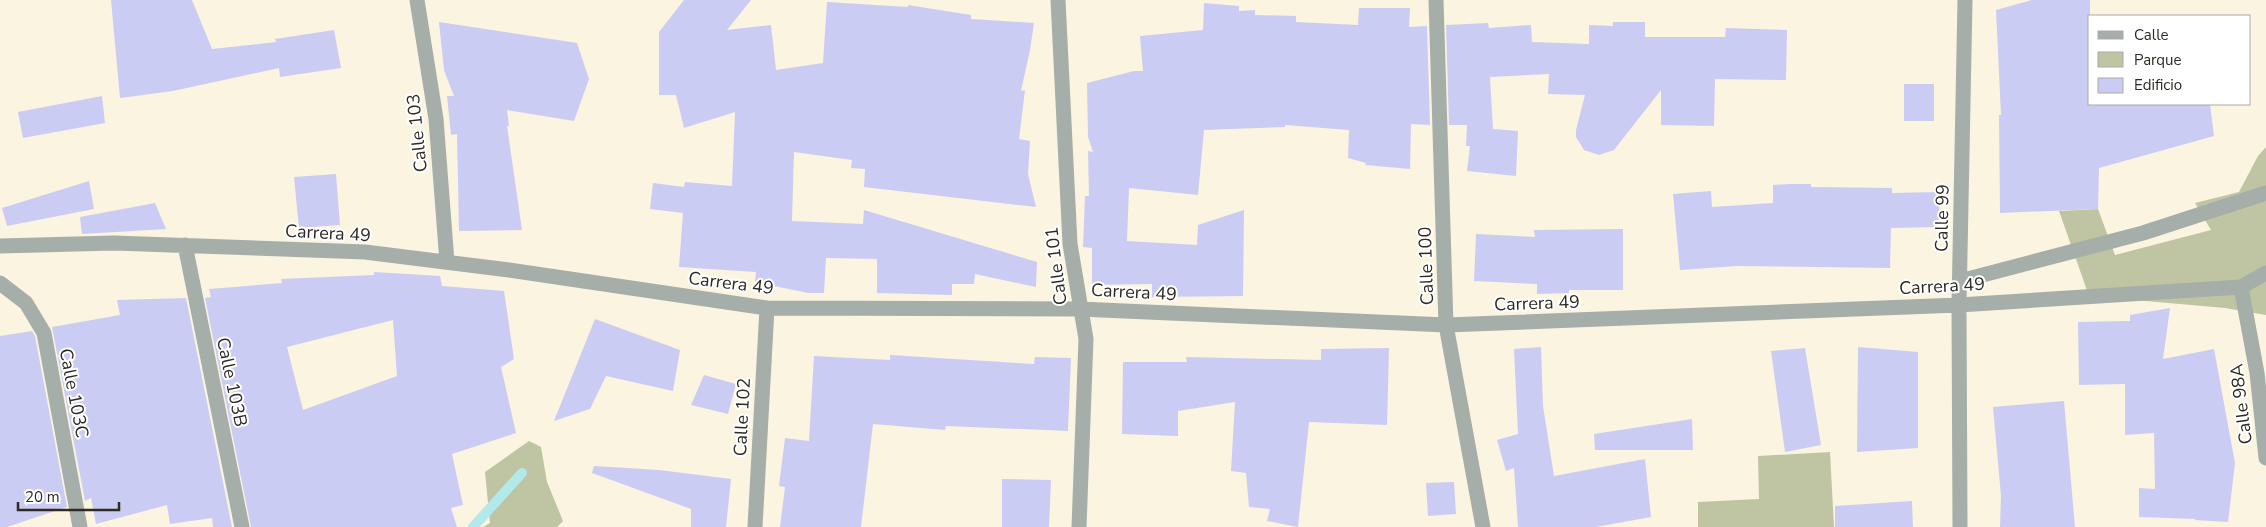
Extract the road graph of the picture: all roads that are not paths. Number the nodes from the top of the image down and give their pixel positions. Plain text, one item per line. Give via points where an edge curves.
1 (417, 0) edge
2 (1058, 0) edge
3 (1436, 0) edge
4 (1964, 0) edge
5 (2266, 193) edge
6 (185, 245) junction
7 (0, 246) edge
8 (446, 262) junction
9 (2266, 273) edge
10 (1960, 281) junction
11 (0, 283) edge
12 (2242, 287) junction
13 (1959, 305) junction
14 (767, 308) junction
15 (1079, 309) junction
16 (1446, 325) junction
17 (2266, 458) edge
18 (80, 527) edge
19 (242, 527) edge
20 (755, 527) edge
21 (1079, 527) edge
22 (1483, 527) edge
23 (1960, 527) edge

1 - 8 street, Calle 103 via 436,119
2 - 15 street, Calle 101 via 1070,244
3 - 16 street, Calle 100
4 - 10 street, Calle 99
5 - 10 street via 2143,233
6 - 7 street, Carrera 49
6 - 8 street, Carrera 49 via 364,252
6 - 19 street, Calle 103B
8 - 14 street, Carrera 49
9 - 12 street, Carrera 49
10 - 13 street, Calle 99
11 - 18 street, Calle 103C via 26,303 44,333
12 - 13 street, Carrera 49
12 - 17 street, Calle 98A via 2257,373
13 - 16 street, Carrera 49
13 - 23 street, Calle 99
14 - 15 street, Carrera 49
14 - 20 street, Calle 102
15 - 16 street, Carrera 49
15 - 21 street, Calle 101 via 1086,339
16 - 22 street, Calle 100

